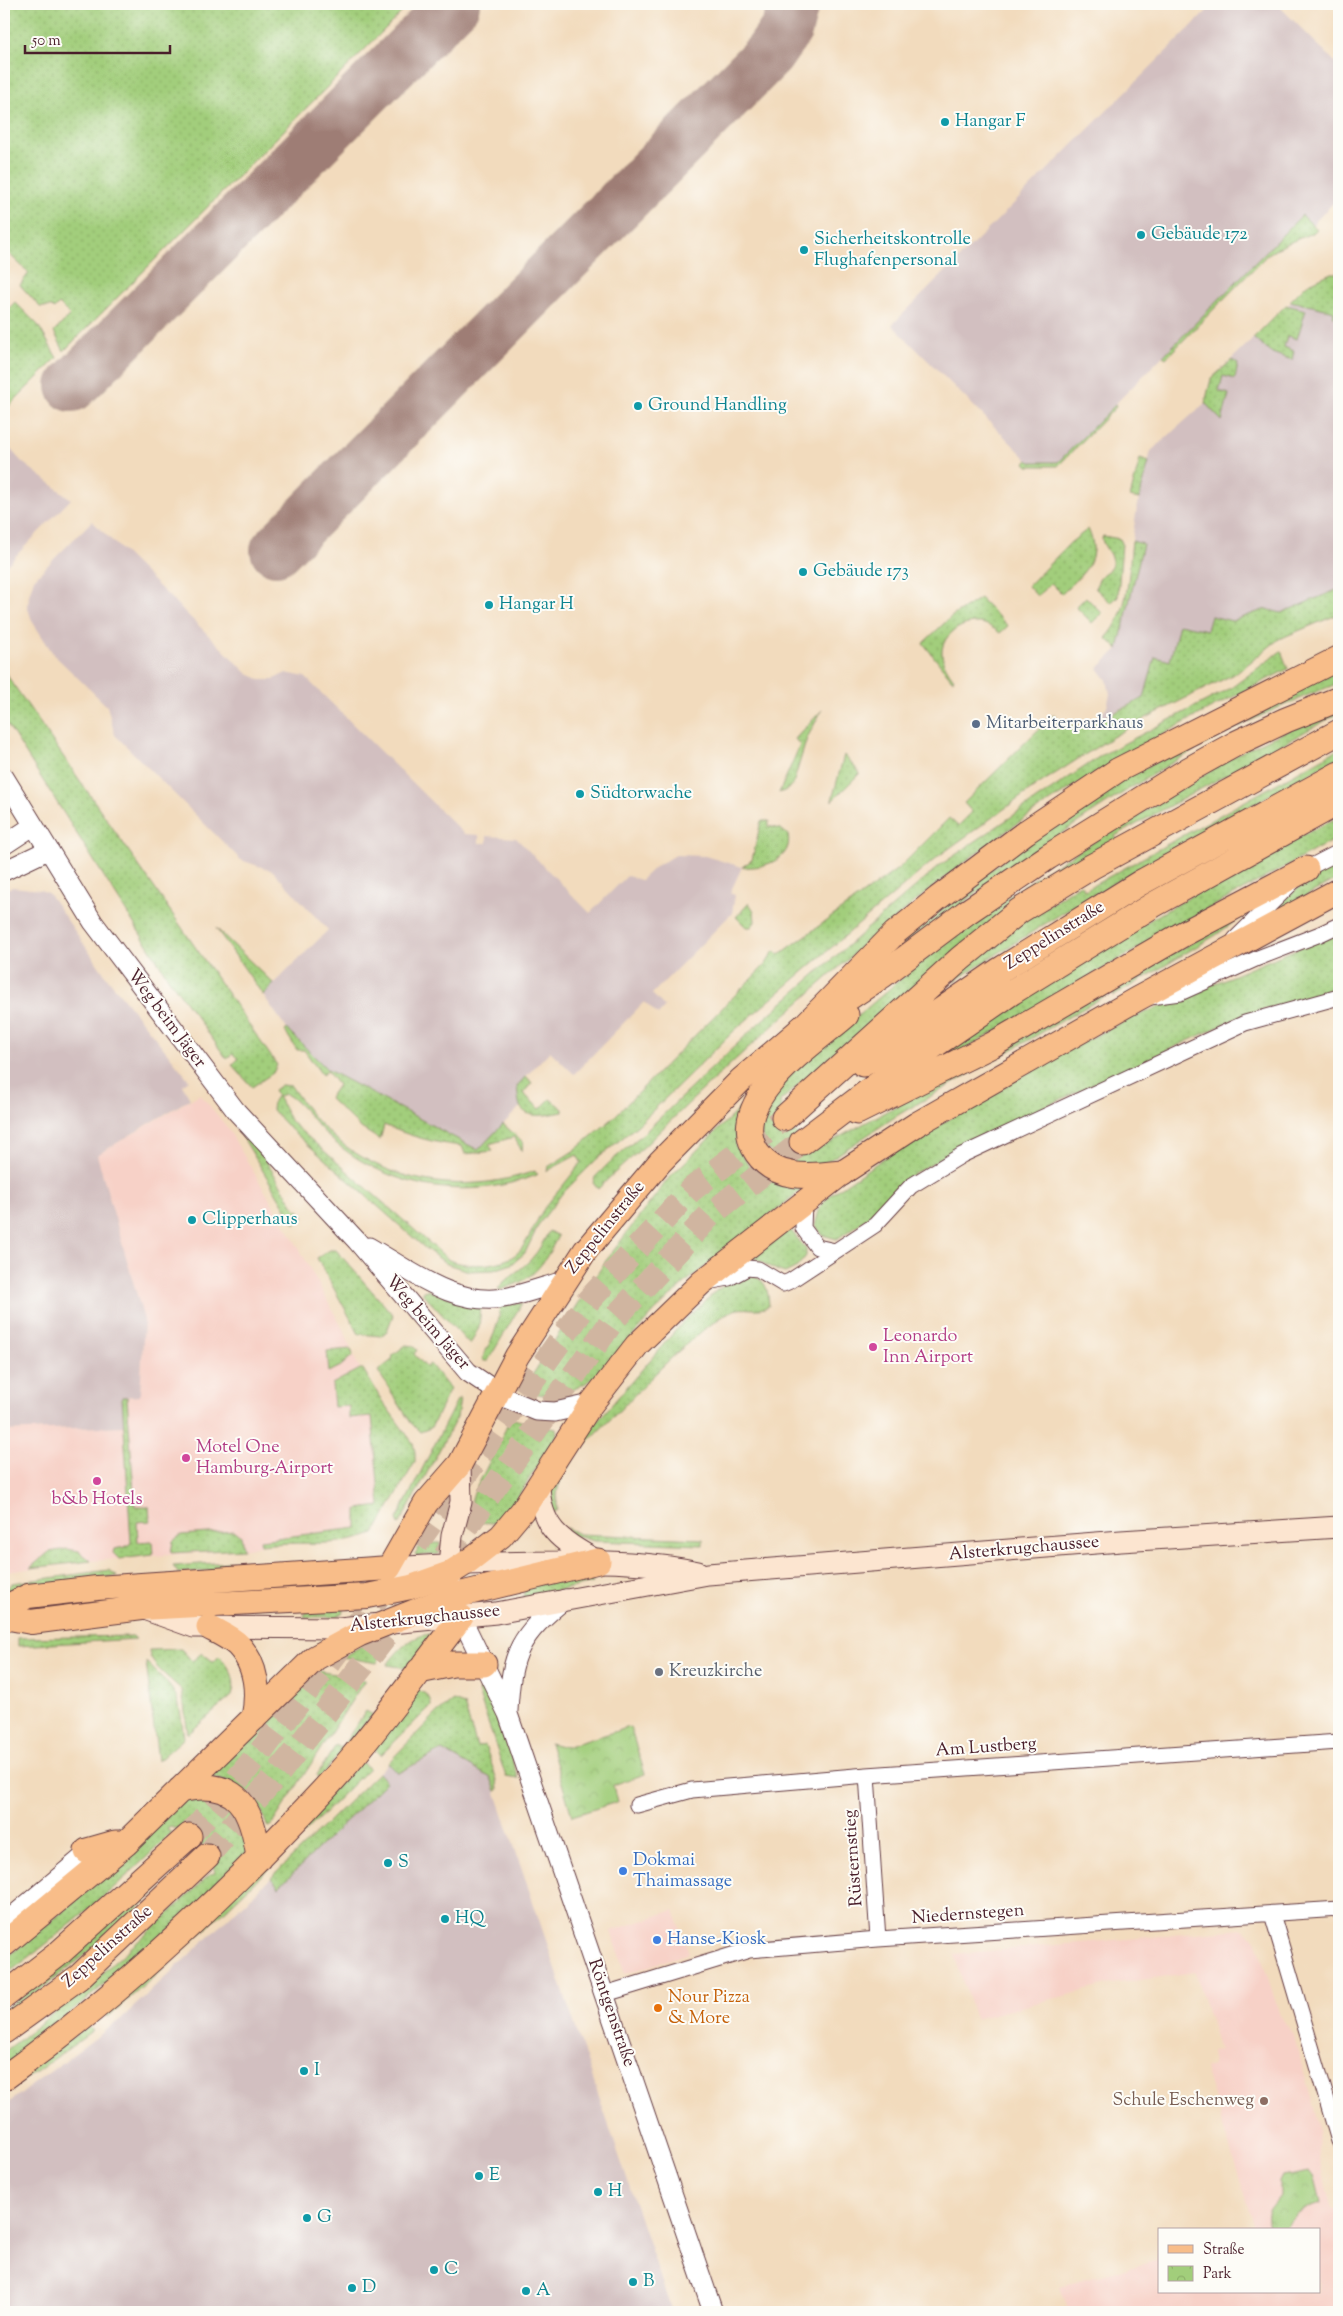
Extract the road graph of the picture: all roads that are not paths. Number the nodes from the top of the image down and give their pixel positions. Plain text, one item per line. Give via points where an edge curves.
1 (1339, 658) edge
2 (1339, 699) edge
3 (1339, 732) edge
4 (1339, 774) edge
5 (4, 777) edge
6 (1339, 802) edge
7 (34, 826) junction
8 (4, 845) edge
9 (48, 850) junction
10 (1339, 852) edge
11 (1306, 869) junction
12 (4, 871) edge
13 (1339, 890) edge
14 (1339, 925) edge
15 (1216, 957) junction
16 (883, 975) junction
17 (1339, 997) edge
18 (1137, 999) junction
19 (801, 1028) junction
20 (842, 1173) junction
21 (804, 1203) junction
22 (357, 1241) junction
23 (835, 1251) junction
24 (564, 1281) junction
25 (701, 1284) junction
26 (497, 1392) junction
27 (591, 1404) junction
28 (460, 1464) junction
29 (539, 1484) junction
30 (1339, 1526) edge
31 (598, 1561) junction
32 (389, 1568) junction
33 (708, 1574) junction
34 (456, 1582) junction
35 (565, 1599) junction
36 (4, 1608) edge
37 (141, 1608) junction
38 (4, 1617) edge
39 (389, 1623) junction
40 (209, 1627) junction
41 (484, 1664) junction
42 (419, 1671) junction
43 (508, 1714) junction
44 (254, 1718) junction
45 (1339, 1742) edge
46 (867, 1775) junction
47 (180, 1790) junction
48 (637, 1804) dead end
49 (188, 1836) tunnel mouth
50 (126, 1843) junction
51 (87, 1851) joint
52 (208, 1856) tunnel mouth
53 (259, 1858) junction
54 (1339, 1909) edge
55 (1272, 1914) junction
56 (4, 1920) edge
57 (878, 1939) junction
58 (4, 1944) edge
59 (605, 1994) junction
60 (4, 1996) edge
61 (4, 2031) edge
62 (4, 2078) edge
63 (1339, 2141) edge
64 (713, 2312) edge

1 - 19 main road, Zeppelinstraße via 1118,770 1026,832 895,932
2 - 16 highway via 1270,727 1190,769 966,912
3 - 4 highway, Zeppelinstraße via 1091,867 1020,911 960,959 784,1118 1000,970 1140,883
5 - 7 street, Weg beim Jäger
6 - 11 highway, Zeppelinstraße via 1152,905 1012,992 885,1079 809,1136 992,1045 1183,934
7 - 8 street
7 - 9 street, Weg beim Jäger
9 - 12 street
9 - 22 street, Weg beim Jäger via 93,922 231,1105
10 - 11 street
11 - 15 street
13 - 15 main road
14 - 18 street via 1180,993
15 - 18 main road
16 - 19 highway
16 - 20 highway via 848,1014 778,1073 755,1104 749,1119 754,1148 768,1164 801,1176
17 - 23 street via 1245,1023 962,1155 911,1186 884,1217
18 - 20 main road via 917,1124
19 - 24 main road, Zeppelinstraße via 686,1134 617,1212
20 - 21 main road
21 - 23 street via 803,1228 817,1248
21 - 25 main road
22 - 24 street, Weg beim Jäger via 440,1288 472,1299 508,1298
22 - 26 street, Weg beim Jäger via 468,1372
23 - 25 street via 783,1284 758,1268 747,1268 729,1278
24 - 26 main road, Zeppelinstraße
25 - 27 main road via 637,1345
26 - 27 street, Weg beim Jäger via 537,1411 555,1412
26 - 28 main road, Zeppelinstraße
27 - 29 main road
28 - 32 main road, Zeppelinstraße via 426,1503
28 - 34 main road, Zeppelinstraße via 461,1502 455,1520
29 - 31 main road via 540,1503 549,1525 560,1539
29 - 34 main road via 501,1536
30 - 33 main road, Alsterkrugchaussee
31 - 33 main road, Alsterkrugchaussee via 672,1566
31 - 34 highway
31 - 34 main road, Alsterkrugchaussee
32 - 34 main road, Alsterkrugchaussee
32 - 36 main road, Alsterkrugchaussee via 98,1588 28,1596
33 - 35 main road, Alsterkrugchaussee
34 - 35 main road, Alsterkrugchaussee via 506,1611
34 - 37 main road, Alsterkrugchaussee via 367,1596
34 - 39 highway
34 - 41 street, Röntgenstraße
34 - 42 highway
35 - 43 street, Röntgenstraße via 539,1620 519,1646 509,1684
37 - 38 main road, Alsterkrugchaussee via 31,1622
37 - 40 main road, Alsterkrugchaussee via 194,1627
39 - 40 main road, Alsterkrugchaussee via 339,1628
39 - 44 highway via 315,1658
40 - 44 highway via 238,1644 245,1654 256,1682 258,1698
41 - 42 highway via 454,1664
41 - 43 street, Röntgenstraße
42 - 53 highway via 353,1757
43 - 59 street, Röntgenstraße
44 - 47 highway
45 - 46 street, Am Lustberg
46 - 48 street, Am Lustberg via 692,1790
46 - 57 street, Rüsternstieg
47 - 50 highway
47 - 53 highway via 215,1787 233,1795 248,1811
49 - 60 highway, Zeppelinstraße via 57,1955
50 - 51 highway via 108,1844
50 - 58 highway
51 - 56 street
52 - 61 highway, Zeppelinstraße via 78,1977
53 - 62 highway via 198,1919 119,1989
54 - 55 street, Niedernstegen
55 - 57 street, Niedernstegen
55 - 63 street
57 - 59 street, Niedernstegen via 749,1950
59 - 64 street, Röntgenstraße

